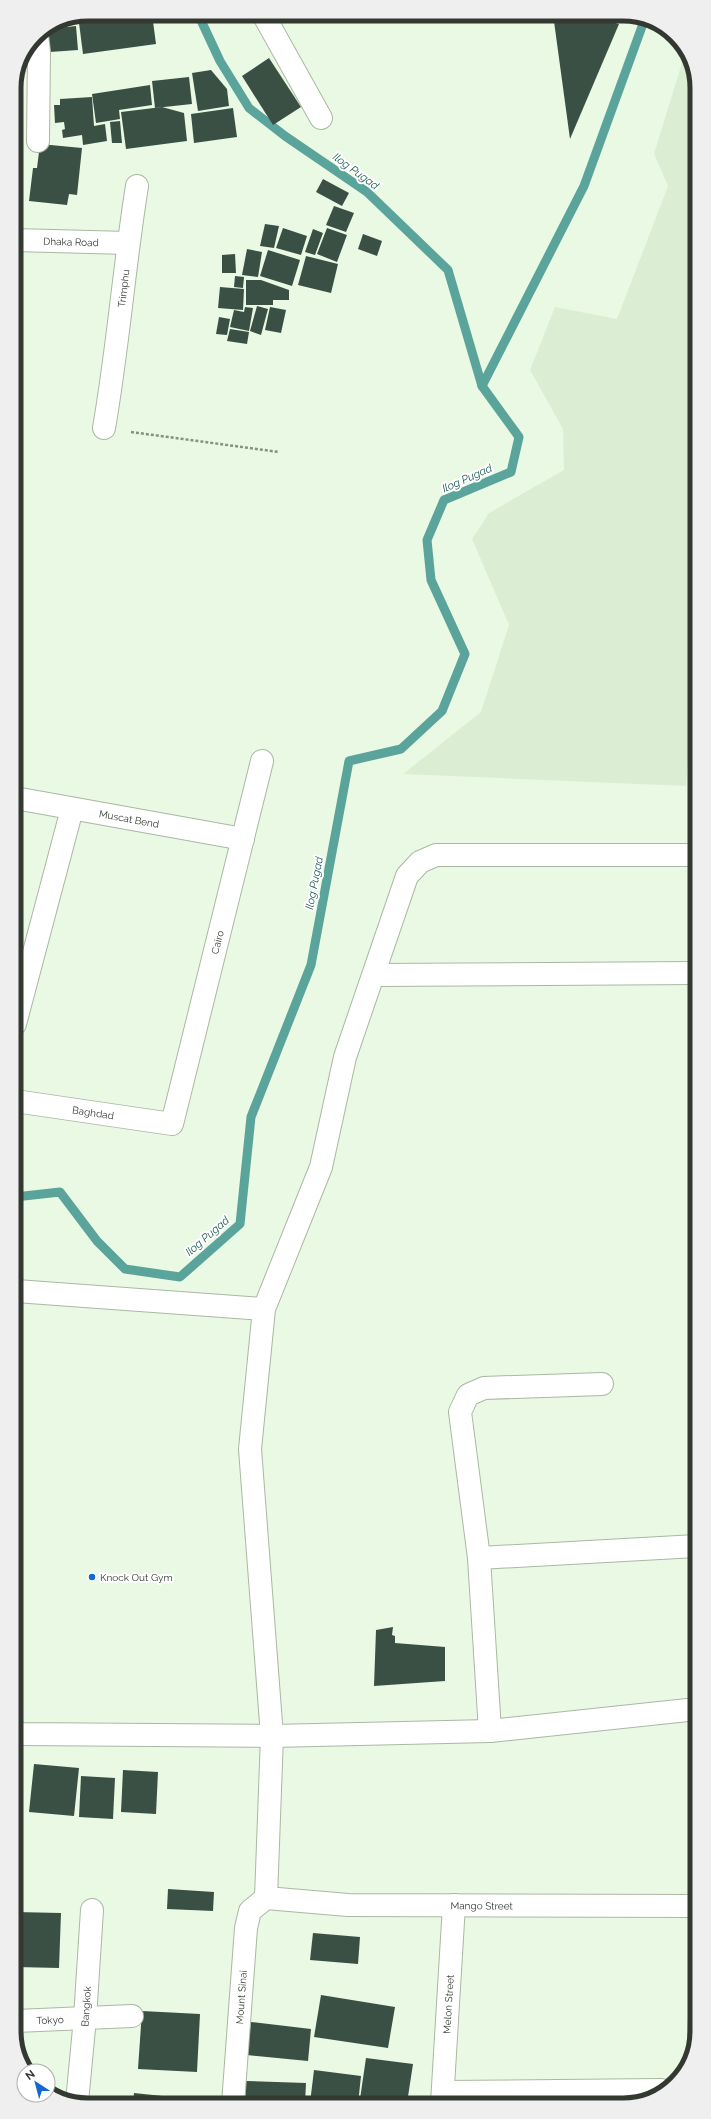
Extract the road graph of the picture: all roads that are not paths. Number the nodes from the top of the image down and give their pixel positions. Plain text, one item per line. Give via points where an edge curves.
1 (267, 21) edge
2 (34, 49) edge
3 (321, 118) dead end
4 (38, 141) dead end
5 (137, 186) dead end
6 (21, 240) edge
7 (128, 243) junction
8 (104, 428) road end
9 (262, 761) dead end
10 (21, 799) edge
11 (72, 809) junction
12 (243, 839) junction
13 (690, 855) edge
14 (690, 973) edge
15 (374, 975) junction
16 (21, 1001) edge
17 (21, 1102) edge
18 (172, 1124) joint
19 (21, 1291) edge
20 (264, 1309) junction
21 (602, 1384) dead end
22 (690, 1546) edge
23 (479, 1558) junction
24 (690, 1710) edge
25 (490, 1730) junction
26 (21, 1734) edge
27 (272, 1736) junction
28 (266, 1898) junction
29 (454, 1905) junction
30 (690, 1906) edge
31 (92, 1910) dead end
32 (132, 2016) dead end
33 (85, 2018) junction
34 (21, 2021) edge
35 (654, 2090) edge
36 (77, 2097) edge
37 (233, 2098) edge
38 (442, 2098) edge

1 - 3 street
2 - 4 street
5 - 7 street, Trimphu
6 - 7 street, Dhaka Road
7 - 8 street, Trimphu via 111,390
9 - 12 street, Cairo
10 - 11 street, Muscat Bend
11 - 12 street, Muscat Bend
11 - 16 street
12 - 18 street, Cairo
13 - 15 street via 436,855 420,862 407,876
14 - 15 street
15 - 20 street via 345,1057 321,1167
17 - 18 street, Baghdad
19 - 20 street
20 - 27 street via 250,1449
21 - 23 street via 484,1388 468,1395 460,1412
22 - 23 street
23 - 25 street
24 - 25 street
25 - 27 street
26 - 27 street
27 - 28 street
28 - 29 street, Mango Street via 348,1905
28 - 37 street, Mount Sinai via 250,1911 246,1928
29 - 30 street, Mango Street
29 - 38 street, Melon Street
31 - 33 street, Bangkok
32 - 33 street, Tokyo
33 - 34 street, Tokyo
33 - 36 street, Bangkok
35 - 38 street

